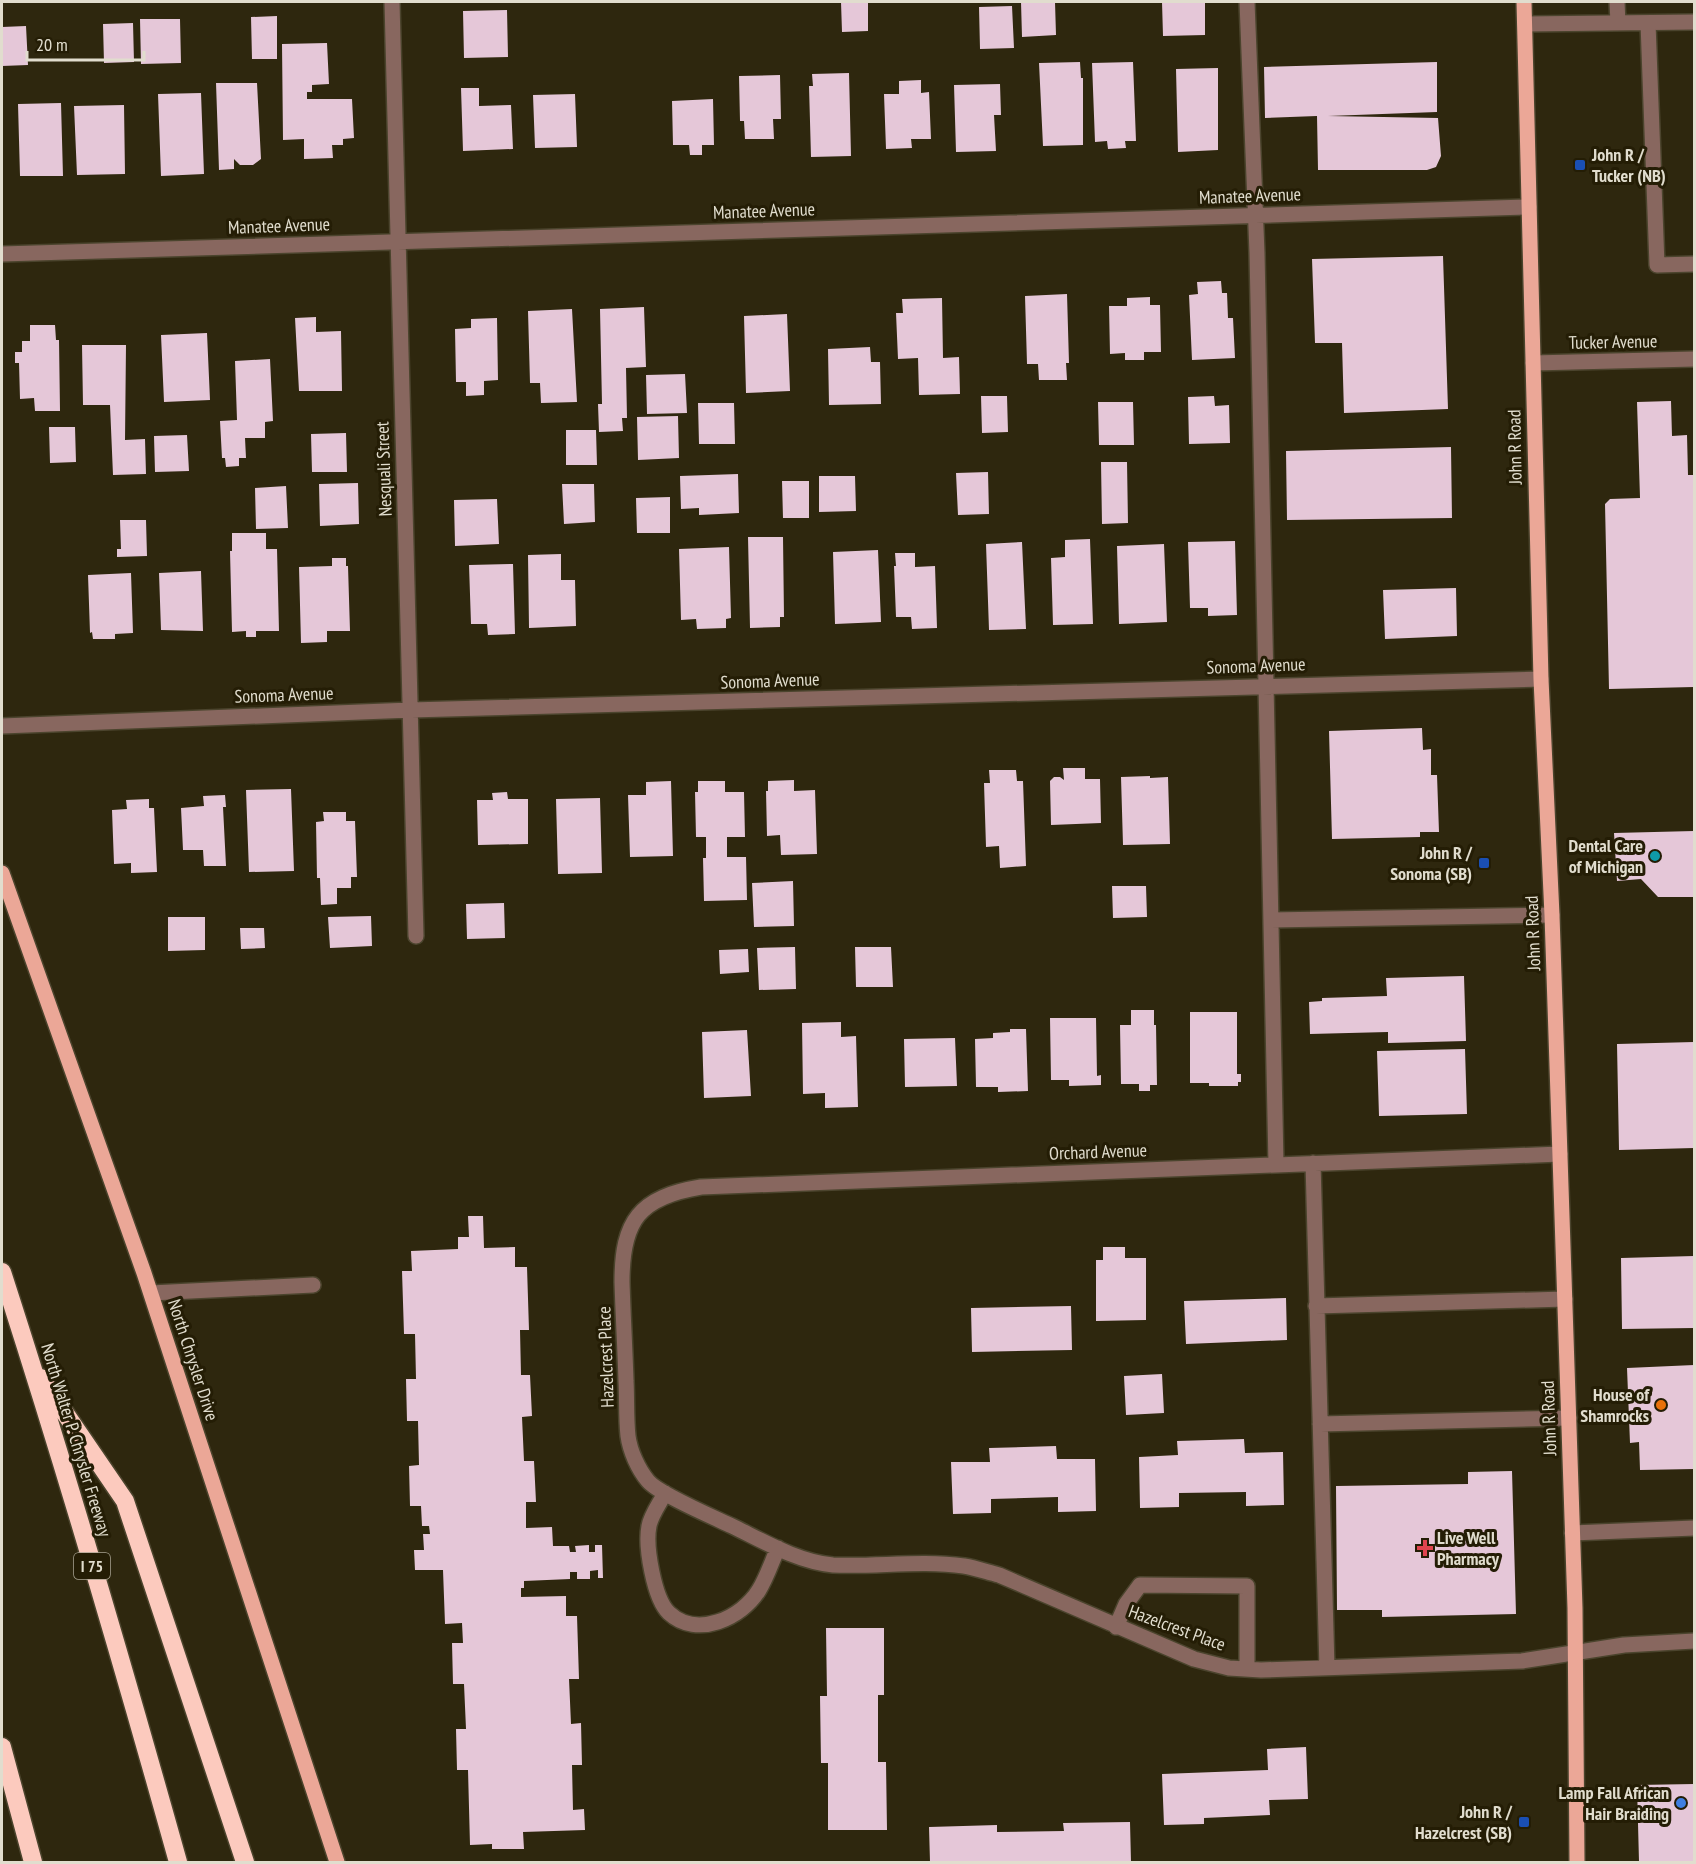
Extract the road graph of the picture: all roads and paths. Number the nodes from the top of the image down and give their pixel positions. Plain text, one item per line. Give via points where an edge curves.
1 (392, 2) edge
2 (1247, 2) edge
3 (1524, 2) edge
4 (1617, 2) edge
5 (1648, 22) junction
6 (1695, 22) edge
7 (1618, 23) junction
8 (1525, 24) junction
9 (1529, 207) junction
10 (1256, 215) junction
11 (398, 241) junction
12 (2, 254) edge
13 (1695, 264) edge
14 (1695, 360) edge
15 (1533, 363) junction
16 (1541, 679) junction
17 (1266, 685) junction
18 (411, 710) junction
19 (2, 726) edge
20 (2, 873) edge
21 (1552, 915) junction
22 (1271, 920) junction
23 (416, 936) dead end
24 (1560, 1154) junction
25 (1312, 1163) junction
26 (1276, 1164) junction
27 (642, 1211) joint
28 (2, 1272) edge
29 (313, 1285) dead end
30 (151, 1293) junction
31 (1566, 1299) junction
32 (1316, 1306) junction
33 (32, 1364) junction
34 (1569, 1418) junction
35 (1320, 1424) junction
36 (665, 1493) junction
37 (1695, 1528) edge
38 (1572, 1533) junction
39 (778, 1548) junction
40 (1116, 1626) junction
41 (1695, 1641) edge
42 (1575, 1652) junction
43 (1327, 1668) junction
44 (1247, 1669) junction
45 (2, 1747) edge
46 (33, 1863) edge
47 (178, 1863) edge
48 (245, 1863) edge
49 (337, 1863) edge
50 (1576, 1863) edge

1 - 11 street, Nesquali Street
2 - 10 street
3 - 8 main road, John R Road
4 - 7 street
5 - 6 street
5 - 7 street
5 - 13 street via 1657,265
7 - 8 street
8 - 9 main road, John R Road
9 - 10 street, Manatee Avenue
9 - 15 main road, John R Road
10 - 11 street, Manatee Avenue
10 - 17 street
11 - 12 street, Manatee Avenue
11 - 18 street, Nesquali Street
14 - 15 street, Tucker Avenue
15 - 16 main road, John R Road
16 - 17 street, Sonoma Avenue
16 - 21 main road, John R Road
17 - 18 street, Sonoma Avenue
17 - 22 street
18 - 19 street, Sonoma Avenue
18 - 23 street, Nesquali Street
20 - 30 main road, North Chrysler Drive
21 - 22 street
21 - 24 main road, John R Road
22 - 26 street
24 - 25 street, Orchard Avenue
24 - 31 main road, John R Road
25 - 26 street, Orchard Avenue
25 - 32 street
26 - 27 street, Orchard Avenue via 701,1187 677,1191
27 - 36 street, Hazelcrest Place via 625,1241 622,1260 628,1437 638,1466
28 - 33 highway, North Walter P. Chrysler Freeway / I 75
29 - 30 street
30 - 49 main road, North Chrysler Drive
31 - 32 street
31 - 34 main road, John R Road
32 - 35 street
33 - 47 highway, North Walter P. Chrysler Freeway / I 75
33 - 48 highway via 125,1501
34 - 35 street
34 - 38 main road, John R Road
35 - 43 street
36 - 39 street, Hazelcrest Place
36 - 39 street via 649,1525 653,1578 660,1600 669,1613 683,1622 701,1625 736,1614 759,1590
37 - 38 street
38 - 42 main road, John R Road
39 - 40 street, Hazelcrest Place via 831,1564 965,1566 999,1575
40 - 44 street, Hazelcrest Place via 1194,1659
40 - 44 street via 1140,1585 1247,1586
41 - 42 street, Hazelcrest Place
42 - 43 street, Hazelcrest Place via 1522,1661
42 - 50 main road, John R Road
43 - 44 street, Hazelcrest Place
45 - 46 highway

